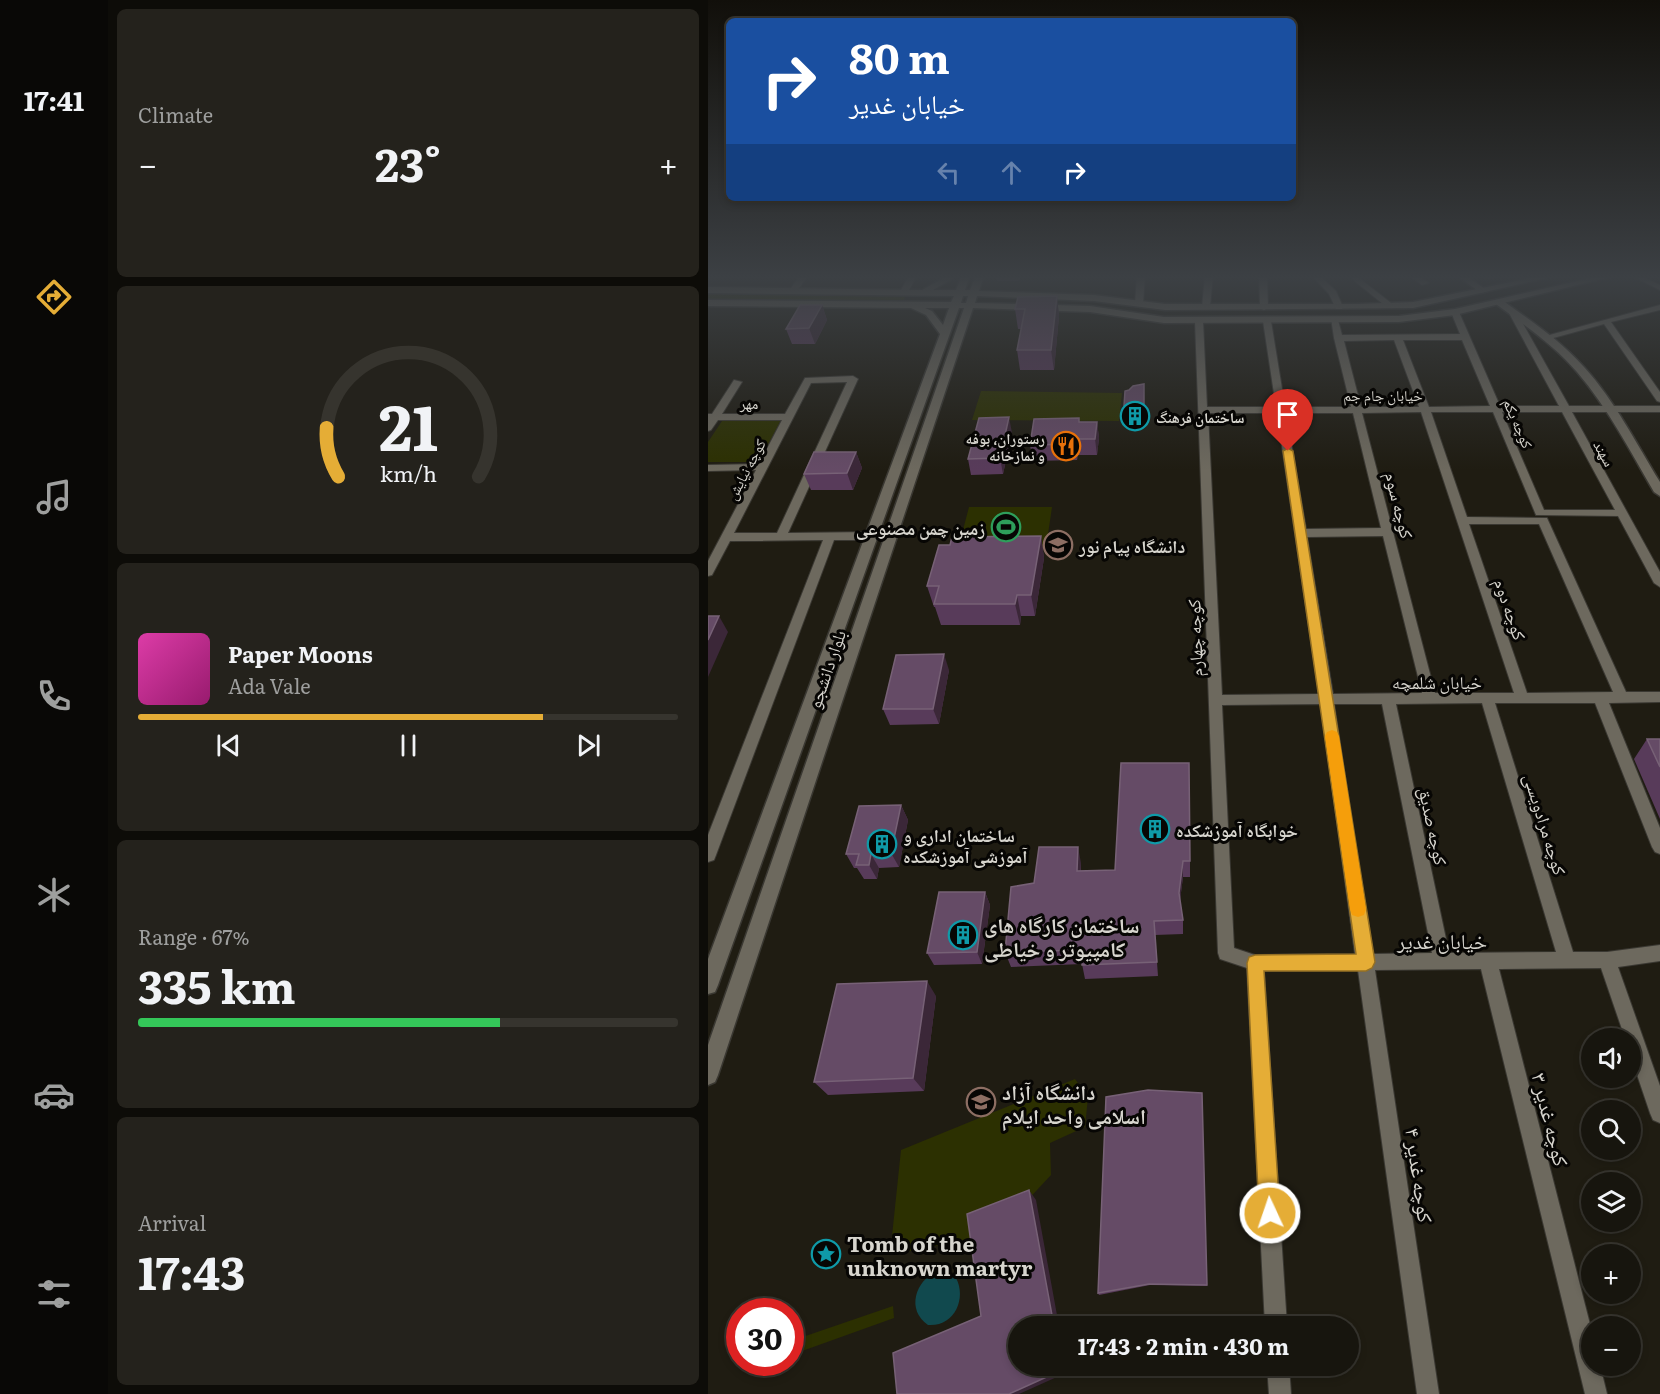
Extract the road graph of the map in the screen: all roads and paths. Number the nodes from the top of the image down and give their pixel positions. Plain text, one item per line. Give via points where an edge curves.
1 (941, 340) edge
2 (958, 340) edge
3 (1200, 340) edge
4 (1270, 340) edge
5 (1339, 340) edge
6 (1398, 340) edge
7 (1465, 340) edge
8 (1527, 340) edge
9 (1549, 340) edge
10 (1619, 340) edge
11 (737, 382) dead end
12 (1660, 399) edge
13 (1424, 408) junction
14 (1563, 408) junction
15 (1494, 409) junction
16 (1610, 409) junction
17 (1660, 409) edge
18 (1203, 410) junction
19 (1282, 410) junction
20 (1357, 410) junction
21 (711, 417) edge
22 (789, 417) junction
23 (708, 428) edge
24 (708, 468) edge
25 (763, 468) junction
26 (1660, 492) edge
27 (1622, 513) junction
28 (1541, 517) junction
29 (1464, 526) junction
30 (1389, 532) junction
31 (1301, 533) junction
32 (781, 536) junction
33 (830, 536) junction
34 (871, 536) junction
35 (727, 537) junction
36 (708, 572) edge
37 (1660, 583) edge
38 (1660, 697) edge
39 (1488, 698) junction
40 (1522, 698) junction
41 (1600, 698) junction
42 (1622, 698) junction
43 (1388, 699) junction
44 (1430, 699) junction
45 (1215, 700) junction
46 (1326, 700) junction
47 (1660, 847) edge
48 (708, 855) edge
49 (1226, 953) joint
50 (1660, 953) edge
51 (1608, 960) junction
52 (1488, 961) junction
53 (1568, 961) junction
54 (1366, 962) junction
55 (1442, 962) junction
56 (1255, 963) junction
57 (708, 986) edge
58 (708, 1075) edge
59 (1660, 1113) edge
60 (1275, 1316) edge
61 (1279, 1376) edge
62 (1280, 1394) edge
63 (1428, 1394) edge
64 (1596, 1394) edge

1 - 34 main road, بلوار دانشجو
2 - 58 main road, بلوار دانشجو
3 - 18 street, کوچه چهارم
4 - 19 street, کوچه غدیر ۴
5 - 20 street, کوچه سوم
6 - 13 street, کوچه دوم
7 - 15 street, کوچه یکم
8 - 14 street, سهند
9 - 16 main road via 1580,369
10 - 12 street
11 - 21 street
13 - 15 street, خیابان جام جم
13 - 20 street, خیابان جام جم
13 - 29 street, کوچه دوم
14 - 15 street, خیابان جام جم
14 - 16 street, خیابان جام جم
14 - 27 street, سهند
15 - 28 street, کوچه یکم
16 - 17 street, خیابان جام جم
16 - 26 main road
18 - 19 street, خیابان جام جم
18 - 45 street, کوچه چهارم
19 - 20 street, خیابان جام جم
19 - 31 street, کوچه غدیر ۴
20 - 30 street, کوچه سوم
21 - 22 street, مهر
21 - 23 street
22 - 25 street, كوچه نيايش
22 - 32 street, كوچه نيايش via 808,380 853,380
24 - 25 street
25 - 35 street, كوچه نيايش
27 - 28 street
27 - 37 street, سهند
28 - 29 street
28 - 42 street, کوچه یکم
29 - 40 street, کوچه دوم
30 - 31 street
30 - 44 street, کوچه سوم
31 - 46 street, کوچه غدیر ۴
32 - 33 street
32 - 35 street
33 - 34 street
33 - 48 street
34 - 57 main road, بلوار دانشجو
35 - 36 street, كوچه نيايش
38 - 42 street, خیابان شلمچه
39 - 40 street, خیابان شلمچه
39 - 44 street, خیابان شلمچه
39 - 53 street, کوچه مرادویسی
40 - 41 street, خیابان شلمچه
41 - 42 street, خیابان شلمچه
41 - 47 street
43 - 44 street, خیابان شلمچه
43 - 46 street, خیابان شلمچه
43 - 55 street, کوچه صدیق
45 - 46 street, خیابان شلمچه
45 - 49 street, کوچه چهارم
46 - 54 street, کوچه غدیر ۴
49 - 56 street, خیابان غدیر
50 - 51 street, خیابان غدیر
51 - 53 street, خیابان غدیر
51 - 59 street
52 - 53 street, خیابان غدیر
52 - 55 street, خیابان غدیر
52 - 64 street, کوچه غدیر ۳
54 - 55 street, خیابان غدیر
54 - 56 street, خیابان غدیر
54 - 63 street, کوچه غدیر ۴
56 - 60 street
61 - 62 street

